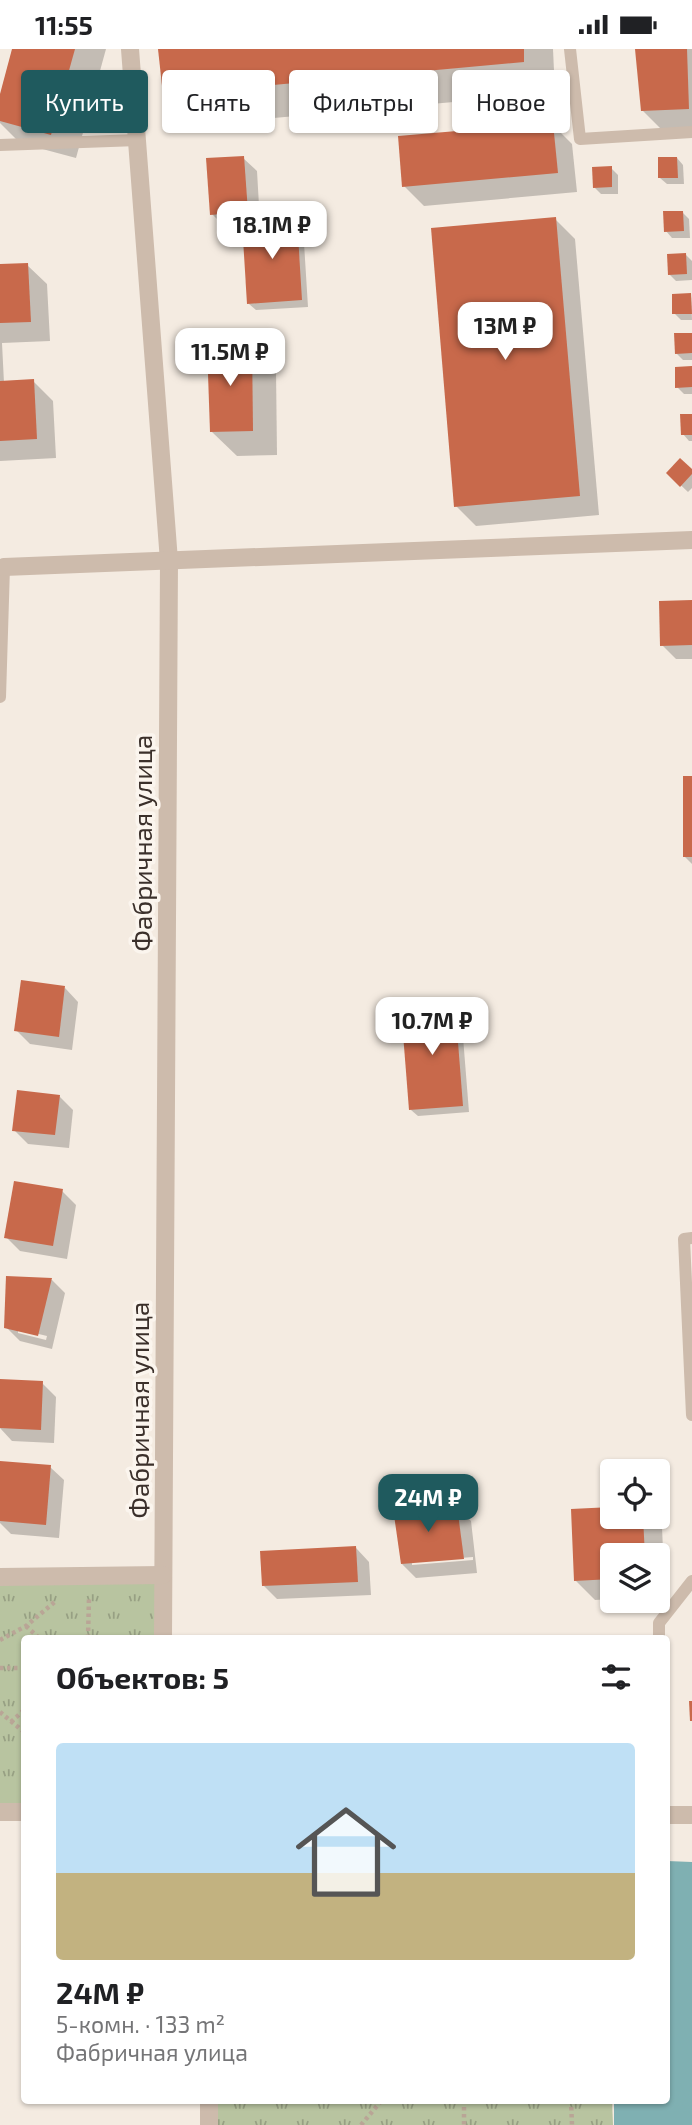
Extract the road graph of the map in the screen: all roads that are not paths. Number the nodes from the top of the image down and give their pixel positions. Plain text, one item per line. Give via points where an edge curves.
1 (130, 49) edge
2 (570, 49) edge
3 (692, 132) edge
4 (138, 140) junction
5 (0, 145) edge
6 (692, 540) edge
7 (169, 561) junction
8 (2, 567) edge
9 (0, 697) edge
10 (692, 1238) edge
11 (692, 1415) edge
12 (163, 1575) junction
13 (0, 1577) edge
14 (692, 1581) edge
15 (163, 1635) edge
16 (659, 1635) edge
17 (0, 1812) edge
18 (21, 1812) edge
19 (670, 1815) edge
20 (692, 1815) edge
21 (209, 2104) edge
22 (209, 2125) edge

1 - 4 street, Фабричная улица
2 - 3 lane via 580,139
4 - 5 lane
4 - 7 street, Фабричная улица
6 - 7 street
7 - 8 street
7 - 12 street, Фабричная улица
8 - 9 lane
10 - 11 lane via 684,1239
12 - 13 street
12 - 15 street, Фабричная улица
14 - 16 lane via 659,1623
17 - 18 street
19 - 20 street
21 - 22 street

